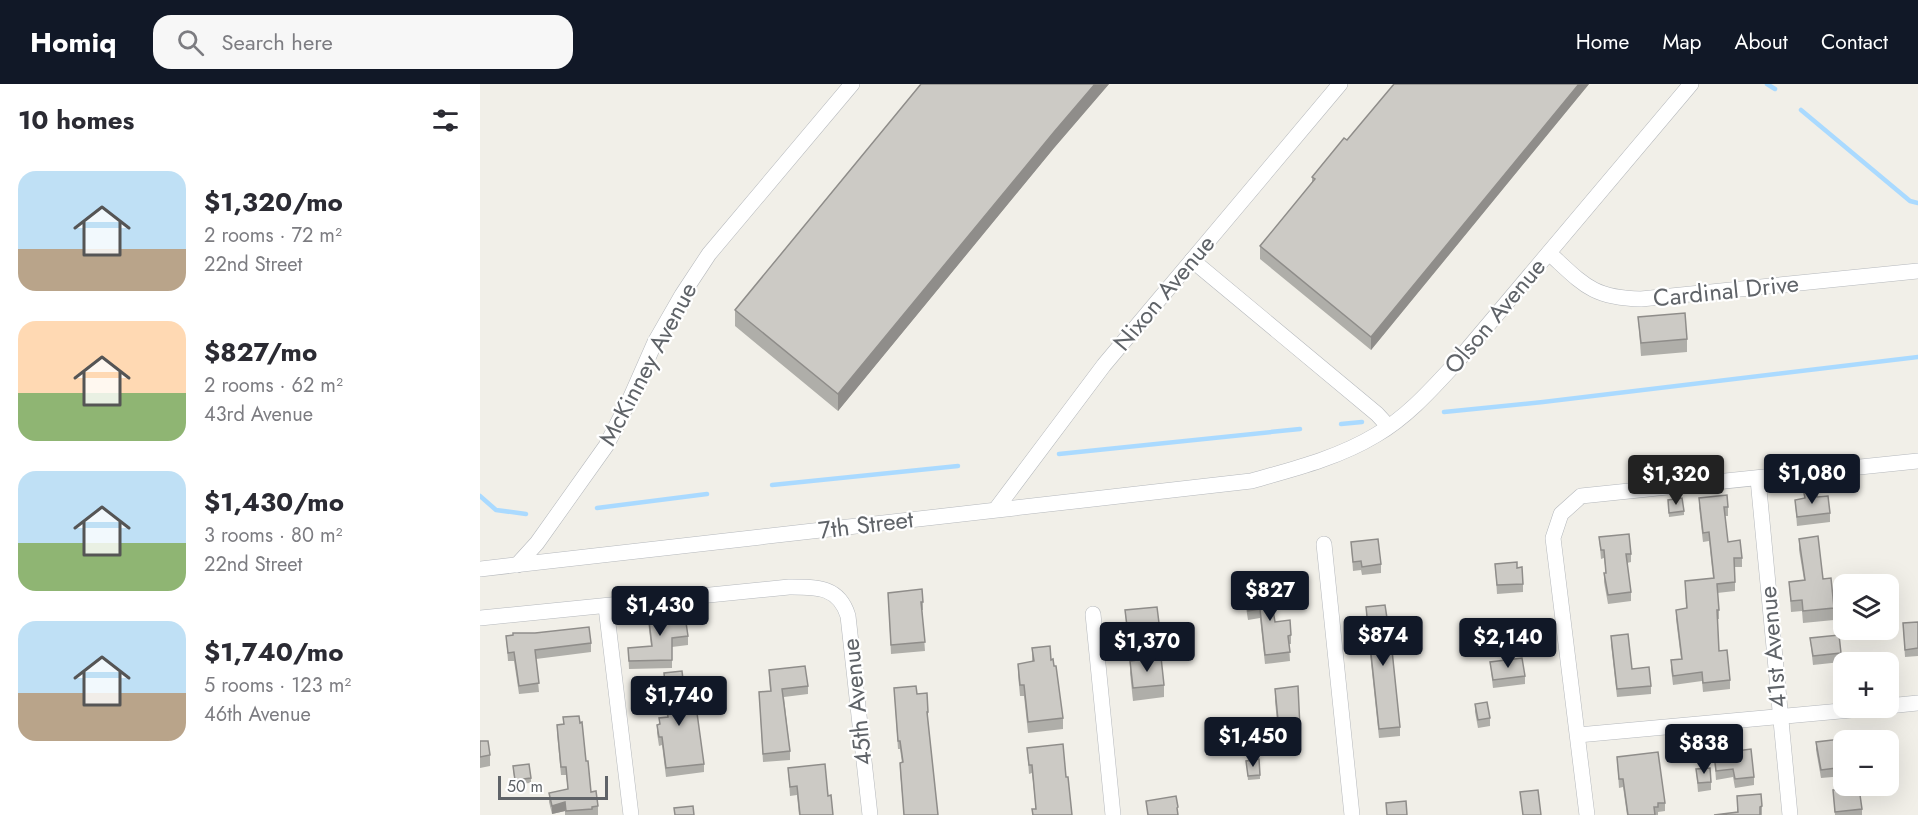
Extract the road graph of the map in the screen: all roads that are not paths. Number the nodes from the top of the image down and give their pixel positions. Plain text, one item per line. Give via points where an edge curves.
1 (852, 84) edge
2 (1340, 84) edge
3 (1690, 84) edge
4 (1549, 253) junction
5 (1192, 260) junction
6 (1918, 271) edge
7 (1388, 426) junction
8 (1918, 461) edge
9 (1758, 479) junction
10 (1251, 481) joint
11 (996, 509) junction
12 (1324, 544) dead end
13 (517, 565) junction
14 (480, 569) edge
15 (606, 607) junction
16 (1094, 614) dead end
17 (480, 618) edge
18 (1918, 703) edge
19 (1899, 705) edge
20 (1833, 712) edge
21 (1780, 718) junction
22 (1578, 735) junction
23 (631, 815) edge
24 (870, 815) edge
25 (1113, 815) edge
26 (1352, 815) edge
27 (1587, 815) edge
28 (1790, 815) edge

1 - 13 street, McKinney Avenue via 709,254 655,342 606,446
2 - 5 street, Nixon Avenue
3 - 4 street, Olson Avenue
4 - 6 street, Cardinal Drive via 1585,286 1620,299
4 - 7 street, Olson Avenue via 1455,364 1418,403
5 - 7 street
5 - 11 street, Nixon Avenue via 1104,365
7 - 10 street, Olson Avenue via 1318,462
8 - 9 street
9 - 21 street, 41st Avenue
9 - 22 street via 1581,496 1561,514 1552,538
10 - 11 street, 7th Street
11 - 13 street, 7th Street
12 - 26 street
13 - 14 street, 7th Street
15 - 17 street
15 - 23 street
15 - 24 street, 45th Avenue via 789,587 822,588 840,599 848,616
16 - 25 street
18 - 19 street
20 - 21 street
21 - 22 street
21 - 28 street, 41st Avenue
22 - 27 street

